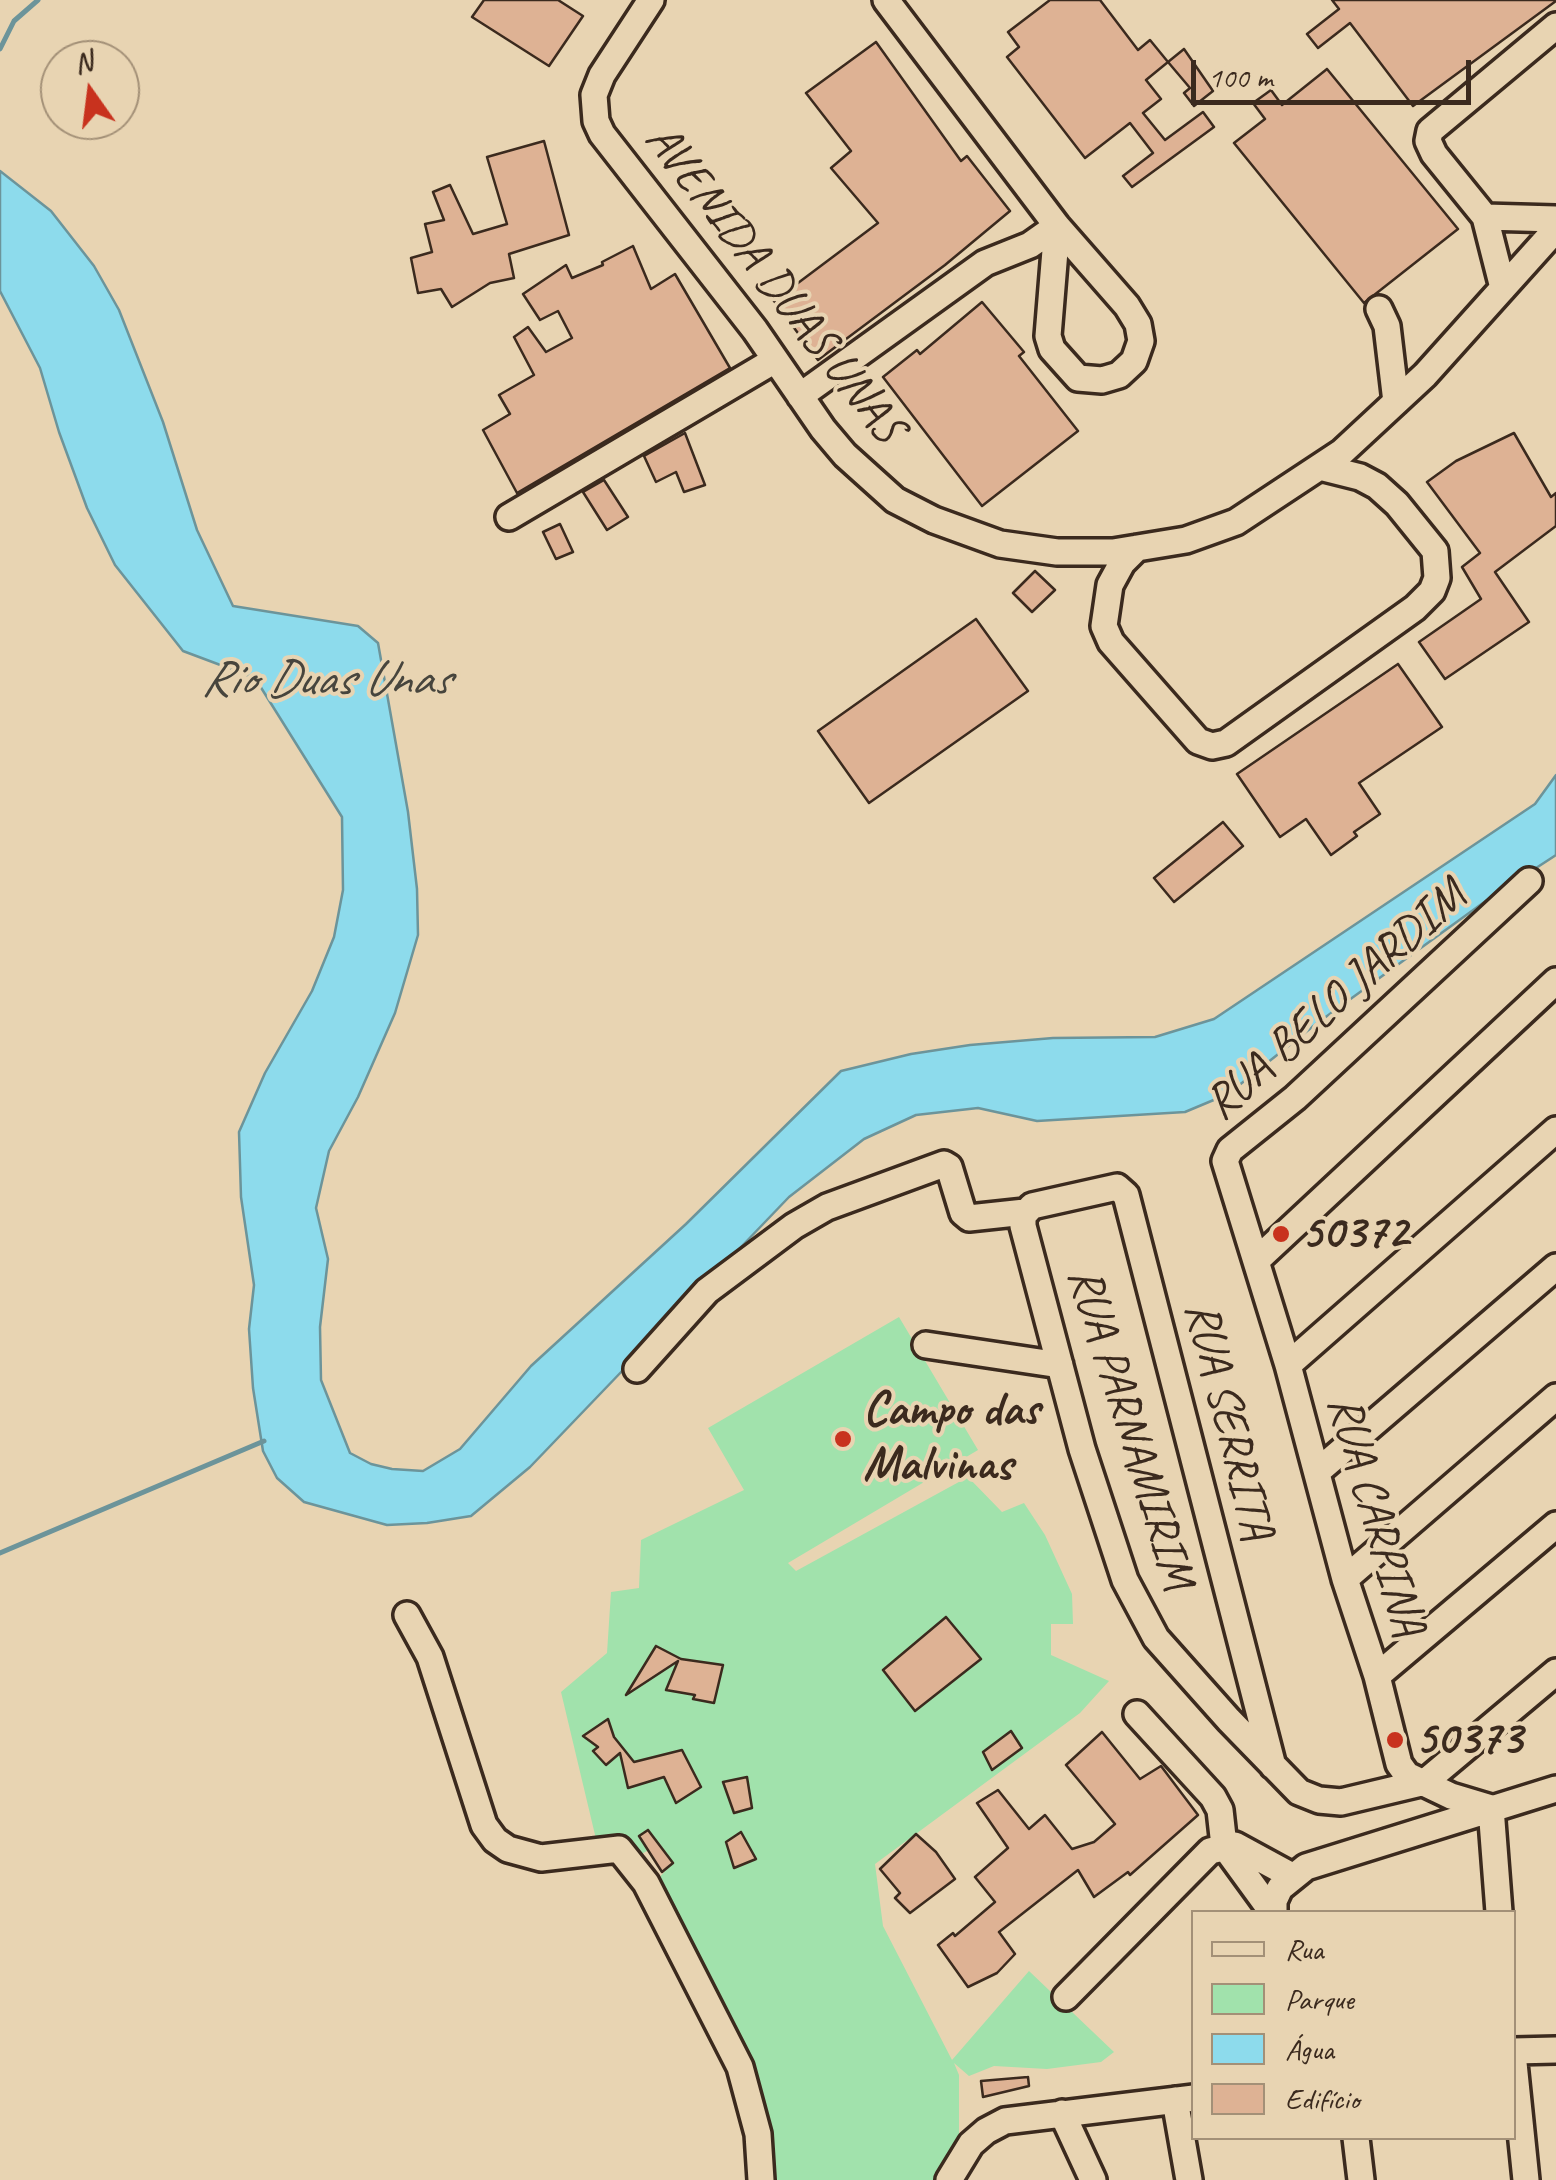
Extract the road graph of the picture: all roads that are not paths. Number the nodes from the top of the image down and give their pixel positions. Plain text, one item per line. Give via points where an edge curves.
1 (651, 0) edge
2 (886, 0) edge
3 (1556, 26) edge
4 (1486, 217) junction
5 (1556, 219) edge
6 (1057, 226) junction
7 (1556, 229) edge
8 (1502, 288) junction
9 (1380, 309) dead end
10 (775, 360) junction
11 (800, 396) junction
12 (1396, 402) junction
13 (1320, 467) junction
14 (509, 517) dead end
15 (1137, 548) junction
16 (1530, 881) dead end
17 (1556, 980) edge
18 (1556, 1130) edge
19 (1029, 1209) junction
20 (1256, 1260) junction
21 (1556, 1267) edge
22 (926, 1346) dead end
23 (1060, 1364) junction
24 (1288, 1366) junction
25 (638, 1369) dead end
26 (1556, 1397) edge
27 (1318, 1472) junction
28 (1556, 1525) edge
29 (1345, 1578) junction
30 (407, 1614) dead end
31 (1556, 1672) edge
32 (1377, 1676) junction
33 (1137, 1714) dead end
34 (1273, 1766) junction
35 (1556, 1780) edge
36 (1425, 1782) junction
37 (1545, 1793) edge
38 (1491, 1808) junction
39 (1556, 1813) edge
40 (1224, 1846) junction
41 (1292, 1876) junction
42 (1272, 1910) edge
43 (1273, 1910) edge
44 (1499, 1910) edge
45 (1066, 1997) dead end
46 (1556, 2050) edge
47 (1516, 2052) edge
48 (1516, 2082) edge
49 (1184, 2099) edge
50 (1062, 2113) junction
51 (1356, 2140) edge
52 (761, 2180) edge
53 (949, 2180) edge
54 (1093, 2180) edge
55 (1190, 2180) edge
56 (1362, 2180) edge
57 (1526, 2180) edge

1 - 10 street, AVENIDA DUAS UNAS via 602,75 594,95 596,121
2 - 6 street
3 - 4 street via 1430,131 1434,154
4 - 5 street
4 - 8 street
6 - 6 street via 1052,350 1078,378 1119,375 1134,361 1138,324
6 - 11 street via 985,262
7 - 8 street, AVENIDA DUAS UNAS
8 - 12 street, AVENIDA DUAS UNAS
9 - 12 street
10 - 11 street, AVENIDA DUAS UNAS
10 - 14 street
11 - 15 street, AVENIDA DUAS UNAS via 866,475 934,520 1000,544 1057,552
12 - 13 street, AVENIDA DUAS UNAS
13 - 15 street, AVENIDA DUAS UNAS via 1236,522
13 - 15 street via 1360,477 1396,504 1435,551 1437,578 1415,608 1226,743 1198,741 1111,642 1104,626 1110,586
16 - 20 street, RUA BELO JARDIM via 1230,1150 1225,1170
17 - 20 street
18 - 24 street
19 - 23 street, RUA PARNAMIRIM via 1023,1226
19 - 25 street via 969,1218 944,1164 827,1207 707,1291
19 - 34 street, RUA SERRITA via 1117,1186 1126,1195
20 - 24 street, RUA CARPINA
21 - 27 street
22 - 23 street
23 - 34 street, RUA PARNAMIRIM via 1116,1555 1145,1621
24 - 27 street, RUA CARPINA
26 - 29 street
27 - 29 street, RUA CARPINA
28 - 32 street
29 - 32 street, RUA CARPINA
30 - 52 street via 430,1657 484,1824 496,1840 541,1858 619,1850 646,1883 740,2067 758,2134
31 - 36 street
32 - 36 street, RUA CARPINA via 1399,1764
33 - 40 street via 1213,1797
34 - 36 street, RUA PARNAMIRIM via 1298,1792 1329,1802
35 - 37 street
36 - 38 street
37 - 38 street
37 - 39 street
38 - 41 street
38 - 44 street
40 - 41 street via 1245,1849
40 - 42 street
40 - 45 street via 1210,1851
41 - 43 street
46 - 47 street
48 - 57 street
49 - 50 street
49 - 55 street
50 - 53 street via 1005,2121 986,2131
50 - 54 street
51 - 56 street

